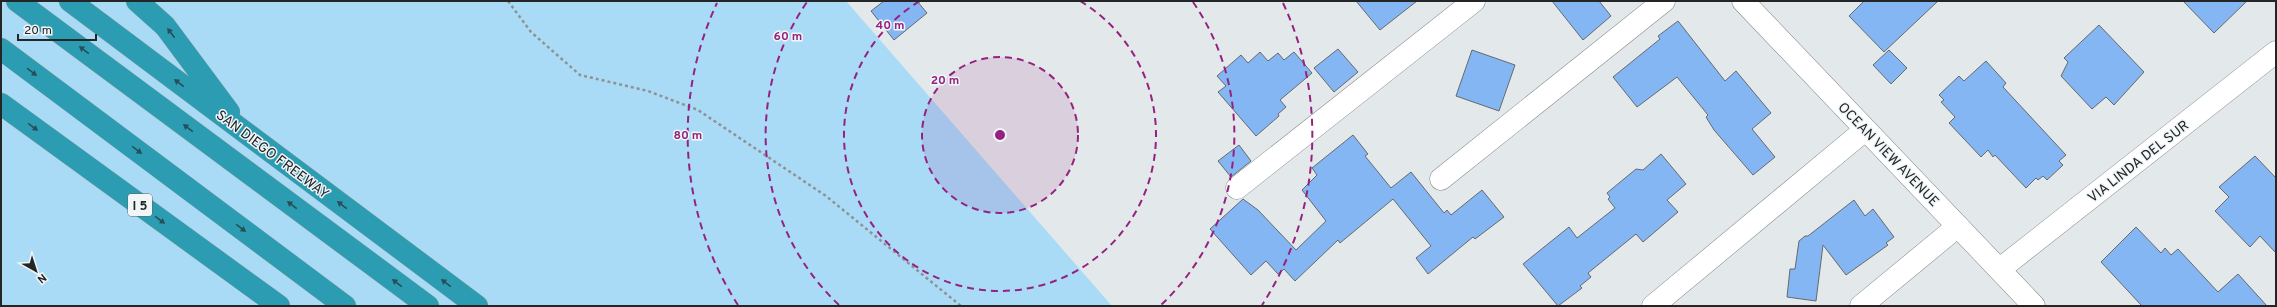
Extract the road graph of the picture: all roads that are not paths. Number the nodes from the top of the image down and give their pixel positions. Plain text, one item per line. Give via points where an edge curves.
1 (17, 1) edge
2 (70, 1) edge
3 (137, 1) edge
4 (1474, 1) edge
5 (1664, 1) edge
6 (1743, 1) edge
7 (1, 49) edge
8 (2276, 52) edge
9 (1, 104) edge
10 (1865, 130) junction
11 (244, 132) junction
12 (1441, 179) dead end
13 (1237, 188) dead end
14 (1958, 226) junction
15 (2000, 269) junction
16 (279, 306) edge
17 (345, 306) edge
18 (428, 306) edge
19 (477, 306) edge
20 (1652, 306) edge
21 (1862, 306) edge
22 (2034, 306) edge

18 -> 1 highway
11 -> 2 highway, SAN DIEGO FREEWAY
11 -> 3 highway via 165,26
4 - 13 street
5 - 12 street
6 - 10 street, OCEAN VIEW AVENUE
7 -> 17 highway
8 - 15 street, VIA LINDA DEL SUR
9 -> 16 highway, I 5
10 - 14 street, OCEAN VIEW AVENUE
10 - 20 street
19 -> 11 highway, SAN DIEGO FREEWAY
14 - 15 street, OCEAN VIEW AVENUE
14 - 21 street
15 - 22 street, OCEAN VIEW AVENUE

